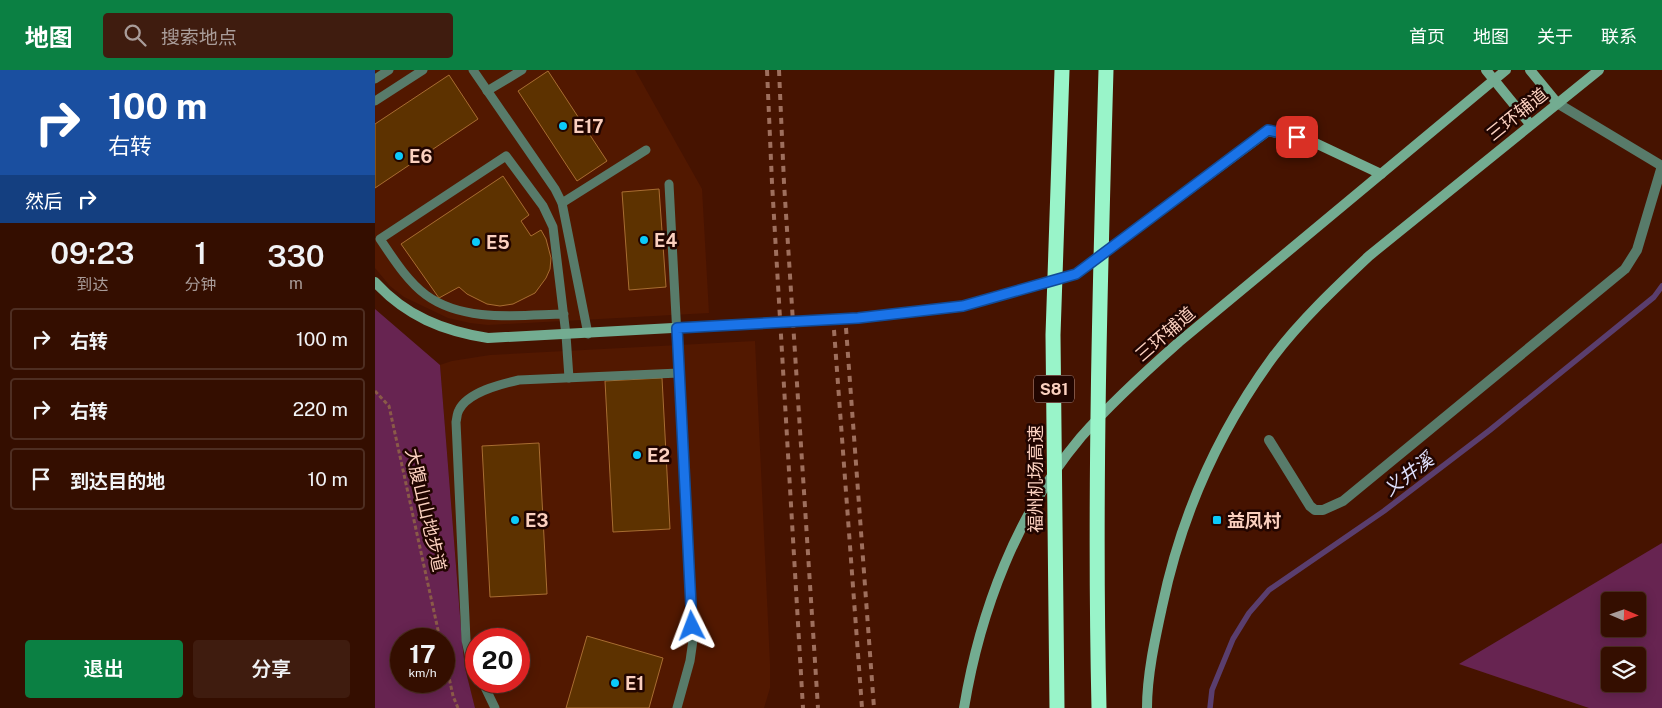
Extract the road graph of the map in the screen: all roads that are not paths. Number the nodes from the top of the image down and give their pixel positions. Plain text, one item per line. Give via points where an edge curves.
1 (389, 70) edge
2 (423, 70) edge
3 (473, 70) edge
4 (521, 70) edge
5 (1062, 70) edge
6 (1106, 70) edge
7 (1486, 70) edge
8 (1506, 70) edge
9 (1529, 70) edge
10 (1599, 70) edge
11 (375, 79) edge
12 (1493, 79) junction
13 (487, 91) junction
14 (375, 101) edge
15 (1557, 103) junction
16 (1530, 124) junction
17 (646, 150) dead end
18 (1381, 174) junction
19 (669, 184) dead end
20 (562, 203) junction
21 (375, 282) edge
22 (564, 314) junction
23 (677, 328) junction
24 (567, 334) junction
25 (588, 334) junction
26 (679, 372) junction
27 (569, 378) junction
28 (1269, 440) dead end
29 (465, 628) edge
30 (488, 693) edge
31 (495, 708) edge
32 (677, 708) edge
33 (963, 708) edge
34 (1057, 708) edge
35 (1099, 708) edge
36 (1147, 708) edge

1 - 11 lane
2 - 14 lane
3 - 13 lane
4 - 13 lane
5 - 34 highway, 福州机场高速 / S81, bridge via 1053,335
6 - 35 highway, S81, bridge via 1099,350
7 - 12 main road
8 - 12 main road, 三环辅道
9 - 15 main road
10 - 15 main road, 三环辅道
12 - 16 main road
12 - 18 main road, 三环辅道
13 - 20 lane
15 - 16 main road, 三环辅道
15 - 28 street via 1662,166 1637,250 1625,269 1343,501 1331,507 1315,510 1310,506
16 - 36 main road, 三环辅道 via 1369,256 1342,282 1274,356 1230,422 1209,462 1171,564 1157,628
17 - 20 lane
18 - 23 main road via 1311,141 1268,130 1076,274 963,306 858,318
18 - 33 main road, 三环辅道 via 1133,383 1082,436 1023,526 1002,571 976,646
19 - 23 lane
20 - 25 lane
21 - 24 main road via 418,318 453,332 488,338
22 - 22 lane via 549,215 506,156 380,239 424,294 436,302 461,310 501,316
22 - 24 lane
23 - 25 main road
23 - 26 lane
24 - 25 main road
24 - 27 lane
26 - 27 lane
26 - 32 lane via 693,640
27 - 29 lane via 500,384 469,399 459,409 456,422
30 - 31 lane

